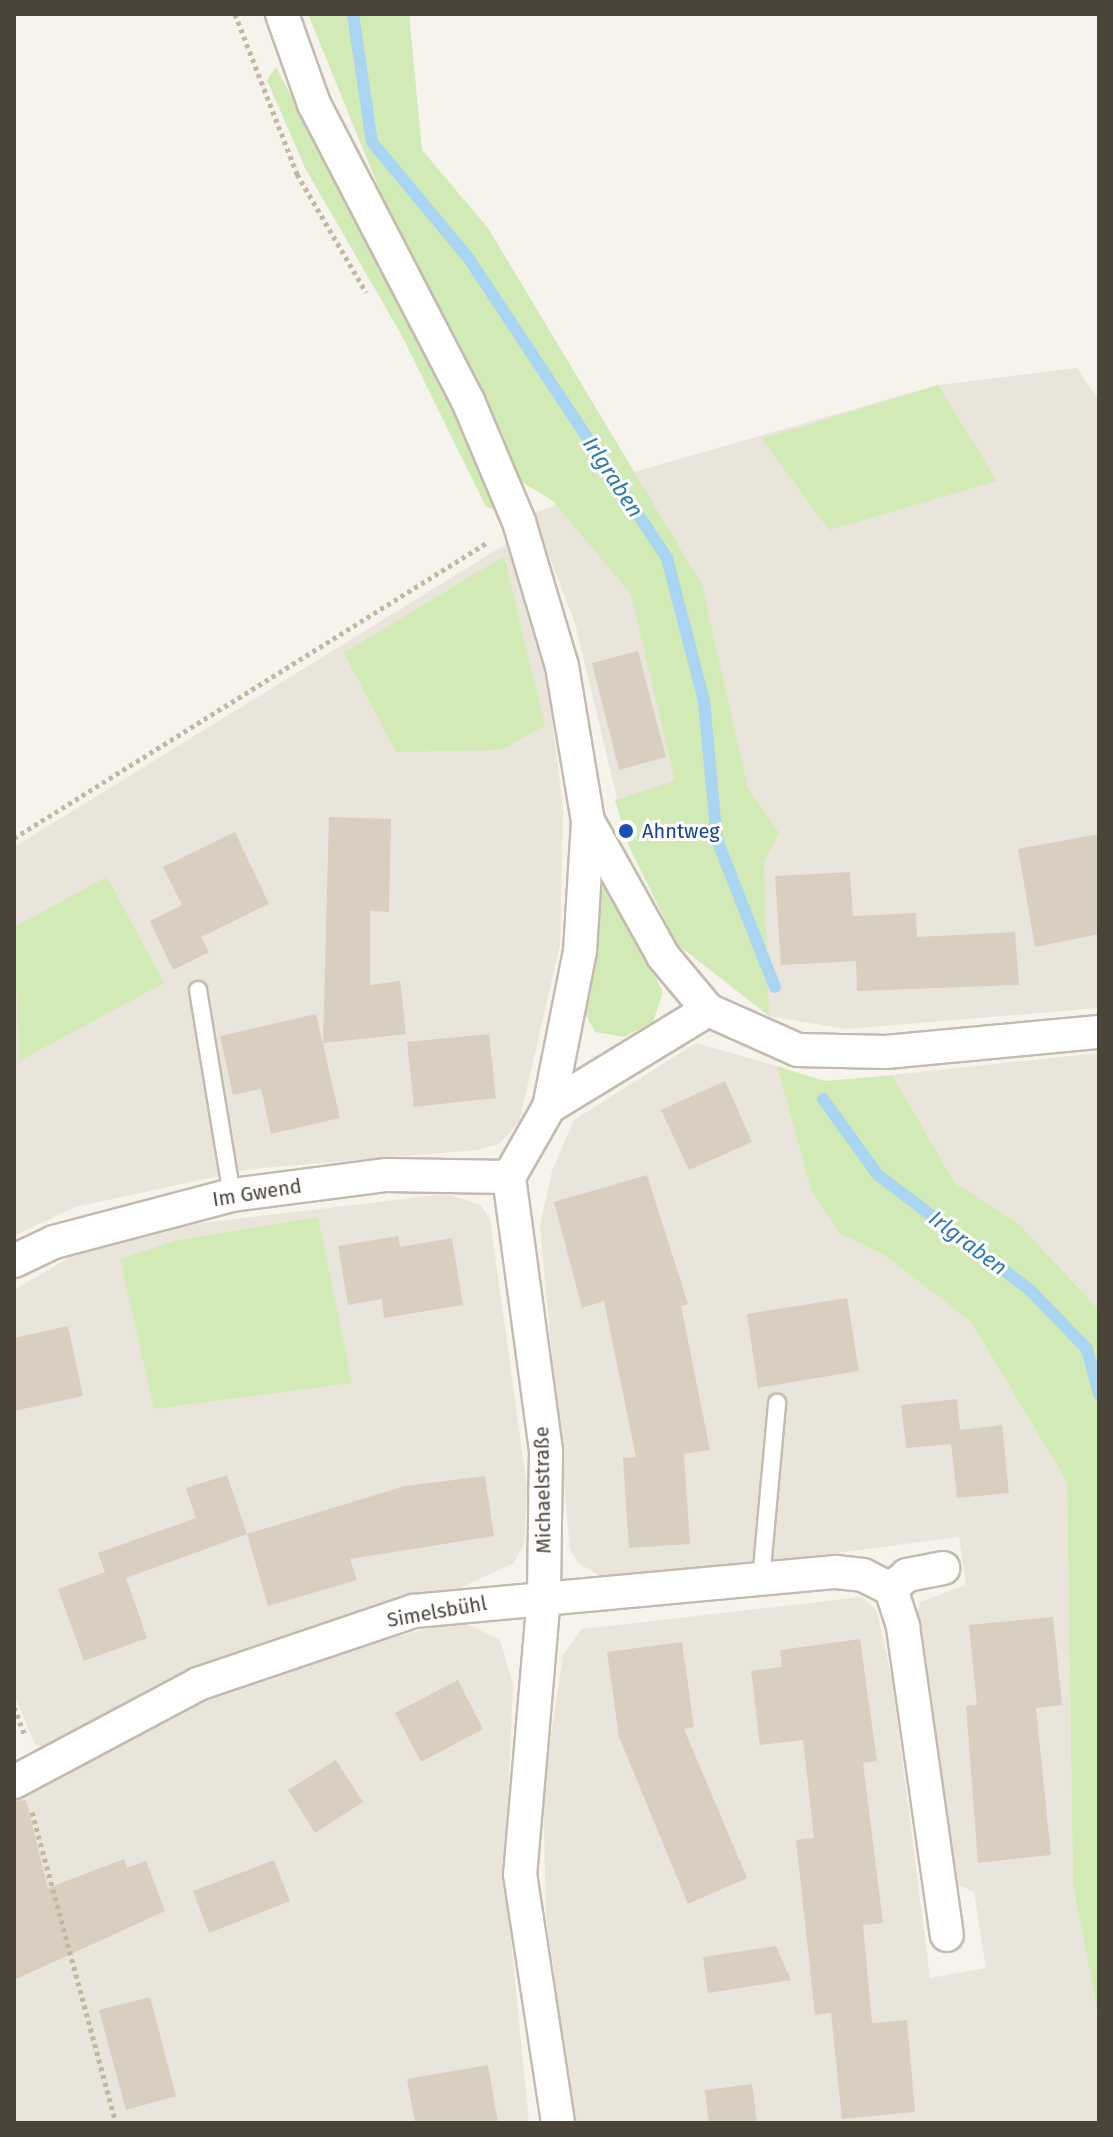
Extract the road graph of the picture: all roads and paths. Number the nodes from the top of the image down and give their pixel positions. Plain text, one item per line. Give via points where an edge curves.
1 (235, 14) edge
2 (282, 14) edge
3 (369, 297) dead end
4 (486, 525) dead end
5 (588, 821) junction
6 (14, 838) edge
7 (198, 990) dead end
8 (708, 1010) junction
9 (1099, 1032) edge
10 (549, 1107) junction
11 (509, 1177) junction
12 (232, 1195) junction
13 (14, 1261) edge
14 (777, 1403) dead end
15 (943, 1568) dead end
16 (761, 1580) junction
17 (891, 1589) junction
18 (544, 1596) junction
19 (18, 1779) edge
20 (947, 1935) dead end
21 (116, 2123) edge
22 (558, 2123) edge

1 - 3 path via 297,174
2 - 5 street via 314,104 468,401 519,522 562,666
4 - 6 path via 493,538
5 - 8 street via 663,956
5 - 10 street via 580,951
7 - 12 lane
8 - 9 street via 798,1050 886,1052
8 - 10 street
10 - 11 street
11 - 12 street, Im Gwend via 387,1175
11 - 18 street, Michaelstraße via 546,1450
12 - 13 street, Im Gwend via 109,1225
14 - 16 lane
15 - 17 street via 907,1575
16 - 17 street, Simelsbühl via 836,1572
16 - 18 street, Simelsbühl
17 - 20 street via 903,1627
18 - 19 street, Simelsbühl via 414,1611 228,1671
18 - 22 street, Michaelstraße via 520,1874
19 - 21 path

